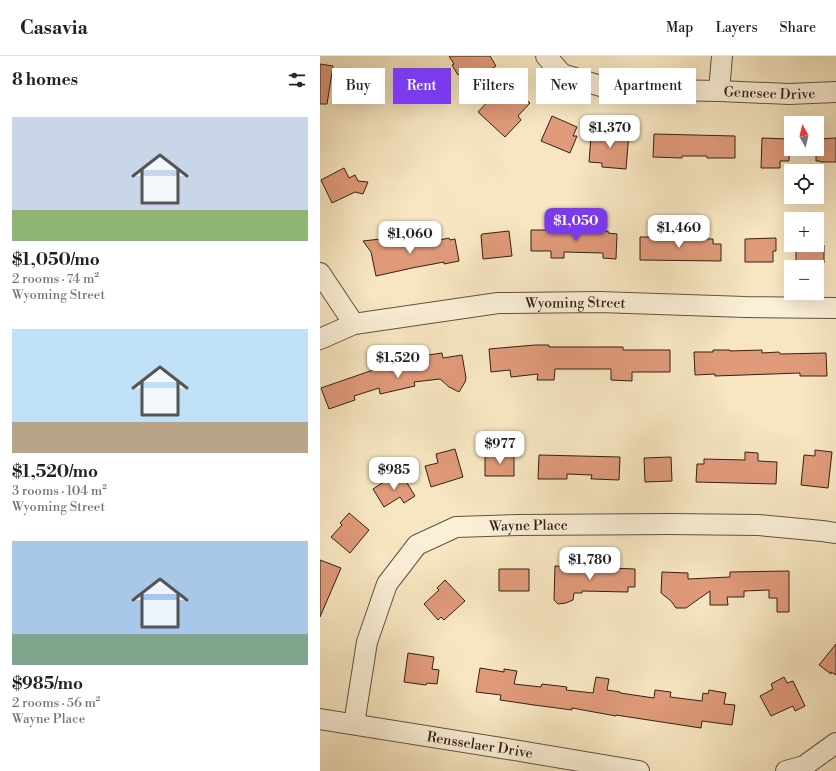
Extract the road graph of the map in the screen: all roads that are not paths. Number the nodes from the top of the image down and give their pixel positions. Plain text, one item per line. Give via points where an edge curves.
1 (546, 56) edge
2 (722, 56) edge
3 (719, 91) junction
4 (836, 92) edge
5 (320, 273) edge
6 (836, 308) edge
7 (354, 324) junction
8 (320, 339) edge
9 (836, 533) edge
10 (320, 719) edge
11 (354, 724) junction
12 (836, 743) edge
13 (639, 771) edge
14 (786, 771) edge

1 - 3 street, Genesee Drive via 562,74 610,89
2 - 3 street
3 - 4 street, Genesee Drive via 789,94
5 - 7 street
6 - 7 street, Wyoming Street via 600,302 498,303
7 - 8 street, Wyoming Street
9 - 11 street, Wayne Place via 758,525 456,527 417,545 387,584 367,642
10 - 11 street, Rensselaer Drive
11 - 13 street, Rensselaer Drive
12 - 14 street via 804,766

